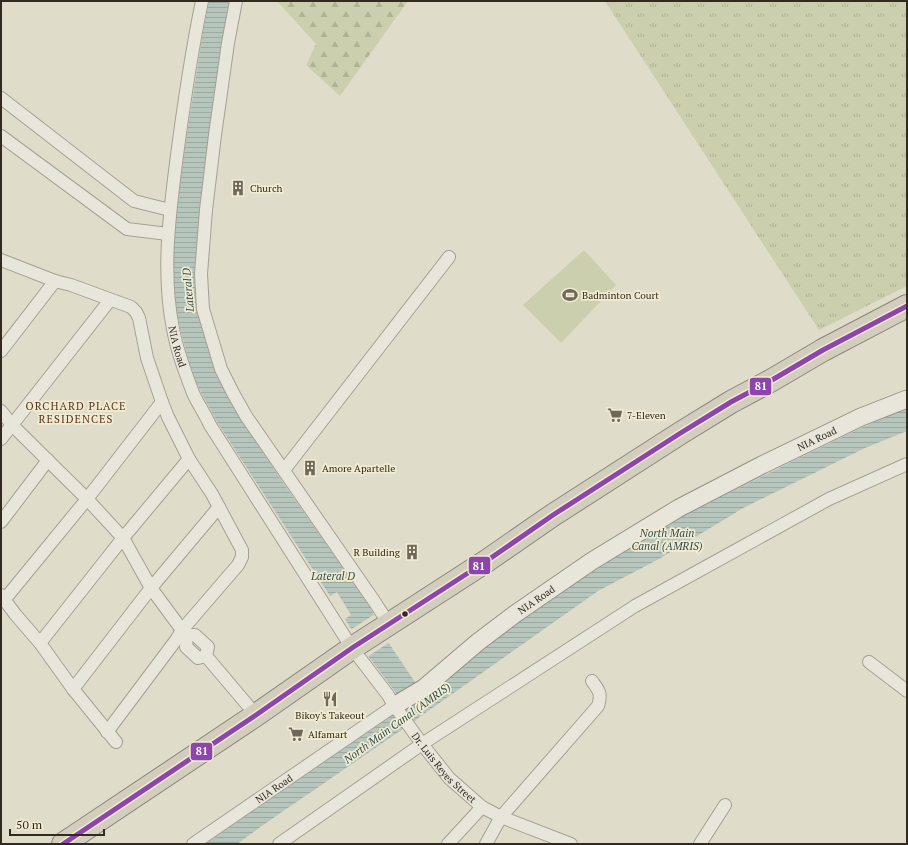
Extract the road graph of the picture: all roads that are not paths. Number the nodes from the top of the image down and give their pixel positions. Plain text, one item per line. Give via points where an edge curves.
1 (202, 1) edge
2 (236, 1) edge
3 (1, 98) edge
4 (1, 136) edge
5 (170, 210) junction
6 (168, 234) junction
7 (449, 257) dead end
8 (2, 262) edge
9 (55, 281) junction
10 (110, 300) junction
11 (907, 306) edge
12 (1, 351) edge
13 (907, 399) edge
14 (162, 402) junction
15 (1, 411) edge
16 (12, 425) junction
17 (1, 438) edge
18 (190, 459) junction
19 (48, 460) junction
20 (907, 464) edge
21 (284, 470) junction
22 (87, 499) junction
23 (219, 507) junction
24 (1, 522) edge
25 (123, 538) junction
26 (151, 588) junction
27 (3, 597) edge
28 (386, 626) junction
29 (184, 633) junction
30 (40, 643) junction
31 (356, 646) junction
32 (869, 662) dead end
33 (592, 681) dead end
34 (73, 689) junction
35 (907, 691) edge
36 (400, 713) junction
37 (256, 715) junction
38 (107, 732) junction
39 (116, 742) dead end
40 (422, 744) junction
41 (725, 805) dead end
42 (482, 807) junction
43 (501, 817) junction
44 (564, 843) edge
45 (63, 844) edge
46 (193, 844) edge
47 (280, 844) edge
48 (448, 844) edge
49 (486, 844) edge
50 (700, 844) edge

1 - 5 street, NIA Road
2 - 21 street via 207,202 201,274 203,309 221,369 233,393
3 - 5 street via 134,201
4 - 6 street via 127,228
5 - 6 street, NIA Road
6 - 31 street, NIA Road via 168,295 173,330 194,393 210,425
7 - 21 street
8 - 9 street
9 - 10 street
9 - 12 street
10 - 14 street via 131,307 136,312 147,358
10 - 16 street
11 - 28 highway via 725,406 553,515
13 - 36 street, NIA Road via 861,417 678,508 592,561 478,642 424,688
14 - 18 street
14 - 22 street
15 - 16 street
16 - 17 street
16 - 19 street
18 - 23 street
18 - 25 street
19 - 22 street
19 - 24 street
20 - 40 street via 829,499 635,606
21 - 28 street via 374,601
22 - 25 street
22 - 27 street
23 - 26 street
23 - 29 street via 242,550 242,557
25 - 26 street
25 - 30 street
26 - 29 street
26 - 34 street
27 - 30 street
28 - 31 highway
29 - 37 street via 195,635 202,641 208,648 206,656
29 - 38 street via 176,640
30 - 34 street
31 - 36 street, Dr. Luis Reyes Street
31 - 37 highway
32 - 35 street
33 - 43 street via 599,690 598,706
34 - 38 street
36 - 40 street, Dr. Luis Reyes Street
36 - 46 street, NIA Road
37 - 45 highway
38 - 39 street
40 - 42 street, Dr. Luis Reyes Street via 449,778
40 - 47 street
41 - 50 street
42 - 43 street, Dr. Luis Reyes Street
42 - 48 street
43 - 44 street, Dr. Luis Reyes Street
43 - 49 street

